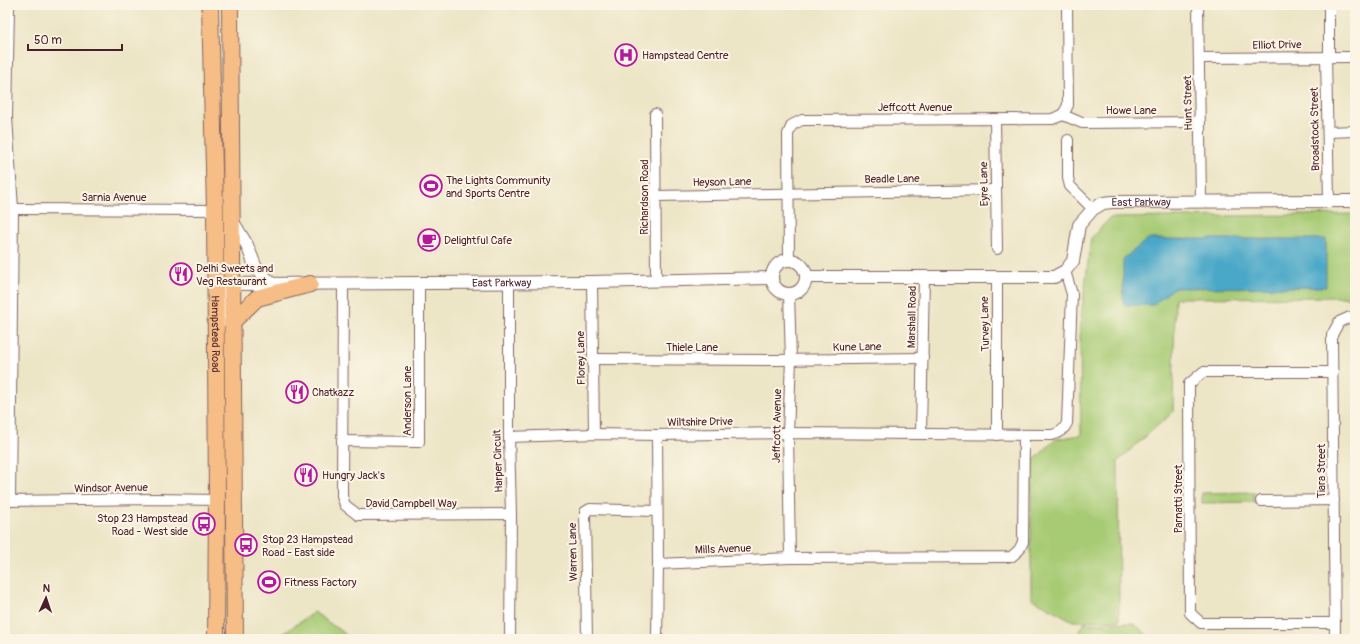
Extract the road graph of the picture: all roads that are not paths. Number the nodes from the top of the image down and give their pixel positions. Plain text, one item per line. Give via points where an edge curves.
1 (9, 5) edge
2 (210, 5) edge
3 (230, 5) edge
4 (1067, 5) edge
5 (1198, 5) edge
6 (1329, 5) edge
7 (1328, 57) junction
8 (1355, 57) edge
9 (1199, 58) junction
10 (655, 114) dead end
11 (1063, 115) junction
12 (6, 118) edge
13 (996, 119) junction
14 (1200, 122) junction
15 (1328, 132) junction
16 (1355, 132) edge
17 (1068, 140) dead end
18 (996, 190) junction
19 (789, 193) junction
20 (656, 196) junction
21 (1201, 201) junction
22 (1328, 201) junction
23 (1355, 201) edge
24 (13, 209) junction
25 (1093, 209) junction
26 (226, 212) junction
27 (997, 250) dead end
28 (789, 260) junction
29 (1065, 271) junction
30 (806, 277) junction
31 (924, 277) junction
32 (997, 277) junction
33 (772, 278) junction
34 (656, 281) junction
35 (592, 282) junction
36 (419, 283) junction
37 (509, 283) junction
38 (232, 284) junction
39 (272, 284) junction
40 (310, 284) junction
41 (343, 284) junction
42 (789, 294) junction
43 (9, 305) edge
44 (1355, 317) edge
45 (232, 322) junction
46 (216, 327) junction
47 (923, 358) junction
48 (593, 359) junction
49 (790, 360) junction
50 (1333, 372) junction
51 (788, 433) junction
52 (594, 434) junction
53 (921, 434) junction
54 (657, 435) junction
55 (997, 435) junction
56 (1024, 435) junction
57 (509, 437) junction
58 (342, 441) junction
59 (217, 500) junction
60 (1334, 500) junction
61 (8, 501) edge
62 (1261, 501) dead end
63 (656, 511) junction
64 (511, 514) junction
65 (790, 558) junction
66 (658, 564) junction
67 (1335, 623) junction
68 (216, 639) edge
69 (236, 639) edge
70 (510, 639) edge
71 (587, 639) edge
72 (657, 639) edge
73 (1335, 639) edge

1 - 12 street
2 - 26 highway, Hampstead Road
3 - 26 highway, Hampstead Road
4 - 11 street via 1068,105
5 - 9 street, Hunt Street
6 - 7 street, Broadstock Street
7 - 8 street, Elliot Drive
7 - 9 street, Elliot Drive
7 - 15 street, Broadstock Street
9 - 14 street, Hunt Street
10 - 20 street, Richardson Road
11 - 13 street, Jeffcott Avenue via 1052,119
11 - 14 street, Howe Lane via 1082,123
12 - 24 street
13 - 18 street, Eyre Lane
13 - 19 street, Jeffcott Avenue via 802,120 792,125 788,134
14 - 21 street, Hunt Street
15 - 16 street
15 - 22 street, Broadstock Street
17 - 25 street via 1070,186
18 - 19 street, Beadle Lane
18 - 27 street, Eyre Lane
19 - 20 street, Heyson Lane
19 - 28 street, Jeffcott Avenue
20 - 34 street, Richardson Road
21 - 22 street, East Parkway
21 - 25 street, East Parkway via 1112,202 1103,203
22 - 23 street, East Parkway
24 - 26 street, Sarnia Avenue
24 - 43 street
25 - 29 street, East Parkway via 1079,225 1073,261
26 - 38 highway, Hampstead Road
26 - 39 street via 247,245 256,268
26 - 46 highway, Hampstead Road
28 - 30 street via 799,264
28 - 33 street via 775,268
29 - 32 street via 1054,277
29 - 56 street, Wiltshire Drive via 1072,294 1067,423 1064,429 1052,435
30 - 31 street
30 - 42 street via 803,287 794,294
31 - 32 street
31 - 47 street, Marshall Road
32 - 55 street, Turvey Lane
33 - 34 street, East Parkway
33 - 42 street via 775,288
34 - 35 street, East Parkway
35 - 37 street, East Parkway
35 - 48 street, Florey Lane
36 - 37 street, East Parkway
36 - 41 street, East Parkway
36 - 58 street, Anderson Lane via 419,442
37 - 57 street, Harper Circuit
38 - 39 street, East Parkway
38 - 45 highway, Hampstead Road
38 - 46 street via 225,289 225,314
39 - 40 street, East Parkway
40 - 41 street, East Parkway
40 - 45 highway via 257,298
41 - 58 street, David Campbell Way
42 - 49 street, Jeffcott Avenue
43 - 61 street
44 - 50 street, Tiara Street via 1338,322 1332,336
45 - 69 highway, Hampstead Road
46 - 59 highway, Hampstead Road
47 - 49 street, Kune Lane
47 - 53 street, Marshall Road
48 - 49 street, Thiele Lane
48 - 52 street, Florey Lane
49 - 51 street, Jeffcott Avenue
50 - 60 street, Tiara Street
50 - 67 street, Parnatti Street via 1203,372 1189,384 1190,613 1201,623
51 - 53 street, Wiltshire Drive
51 - 54 street, Wiltshire Drive
51 - 65 street, Jeffcott Avenue
52 - 54 street, Wiltshire Drive
52 - 57 street, Wiltshire Drive
53 - 55 street, Wiltshire Drive
54 - 63 street
55 - 56 street, Wiltshire Drive
56 - 65 street, Mills Avenue via 1023,542 1011,557
57 - 64 street, Harper Circuit
58 - 64 street, David Campbell Way via 342,496 345,505 358,515
59 - 61 street, Windsor Avenue
59 - 68 highway, Hampstead Road
60 - 62 street
60 - 67 street, Tiara Street
63 - 66 street
63 - 71 street, Warren Lane via 590,509 585,512
64 - 70 street, Harper Circuit
65 - 66 street, Mills Avenue
66 - 72 street
67 - 73 street, Tiara Street

